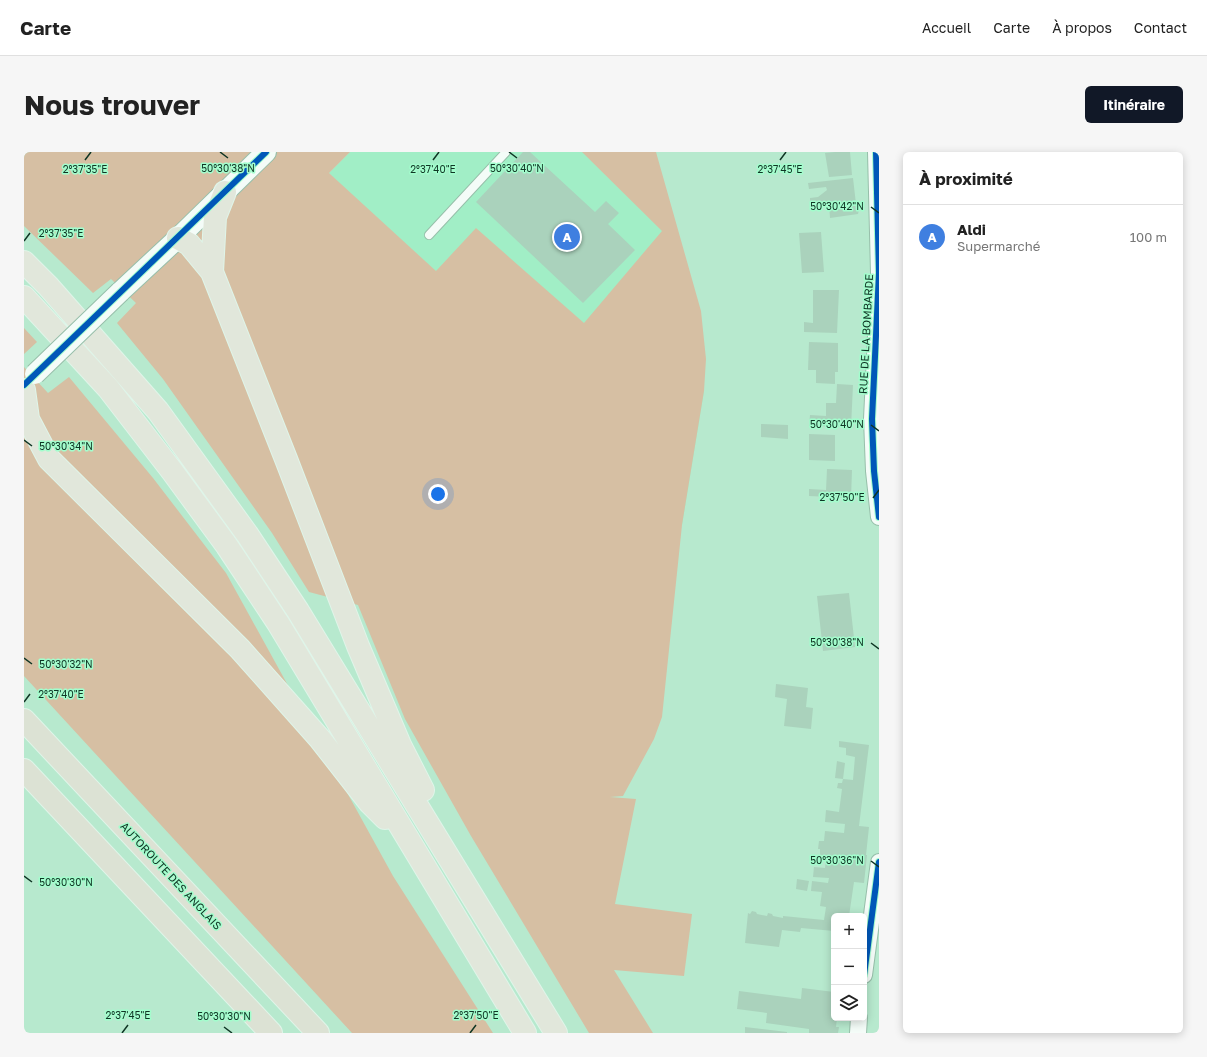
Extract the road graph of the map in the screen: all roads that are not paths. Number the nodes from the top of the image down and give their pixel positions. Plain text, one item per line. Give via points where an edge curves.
1 (266, 152) edge
2 (506, 152) edge
3 (876, 152) edge
4 (878, 184) edge
5 (225, 192) junction
6 (429, 235) dead end
7 (178, 238) junction
8 (24, 262) edge
9 (212, 272) junction
10 (24, 297) edge
11 (28, 383) edge
12 (876, 419) edge
13 (24, 445) edge
14 (49, 459) junction
15 (879, 516) edge
16 (24, 720) edge
17 (24, 770) edge
18 (434, 834) junction
19 (414, 848) junction
20 (879, 862) edge
21 (867, 952) edge
22 (859, 1021) edge
23 (271, 1033) edge
24 (318, 1033) edge
25 (525, 1033) edge
26 (556, 1033) edge
27 (858, 1033) edge

1 - 5 street
2 - 6 lane
3 - 4 street, RUE DE LA BOMBARDE
4 - 12 street, RUE DE LA BOMBARDE
5 - 7 street
5 - 9 highway via 215,217
7 - 9 highway via 189,244
7 - 11 street, bridge
8 - 18 highway via 158,411 248,534
9 - 18 highway via 358,646 400,745 423,791
10 - 19 highway via 108,388 227,546 278,623
11 - 14 highway via 28,420
12 - 15 street, RUE DE LA BOMBARDE via 874,471
13 - 14 highway
14 - 19 highway via 240,649 320,739 370,803
16 - 24 highway, AUTOROUTE DES ANGLAIS
17 - 23 highway
18 - 26 highway
19 - 25 highway
20 - 21 street
22 - 27 street

